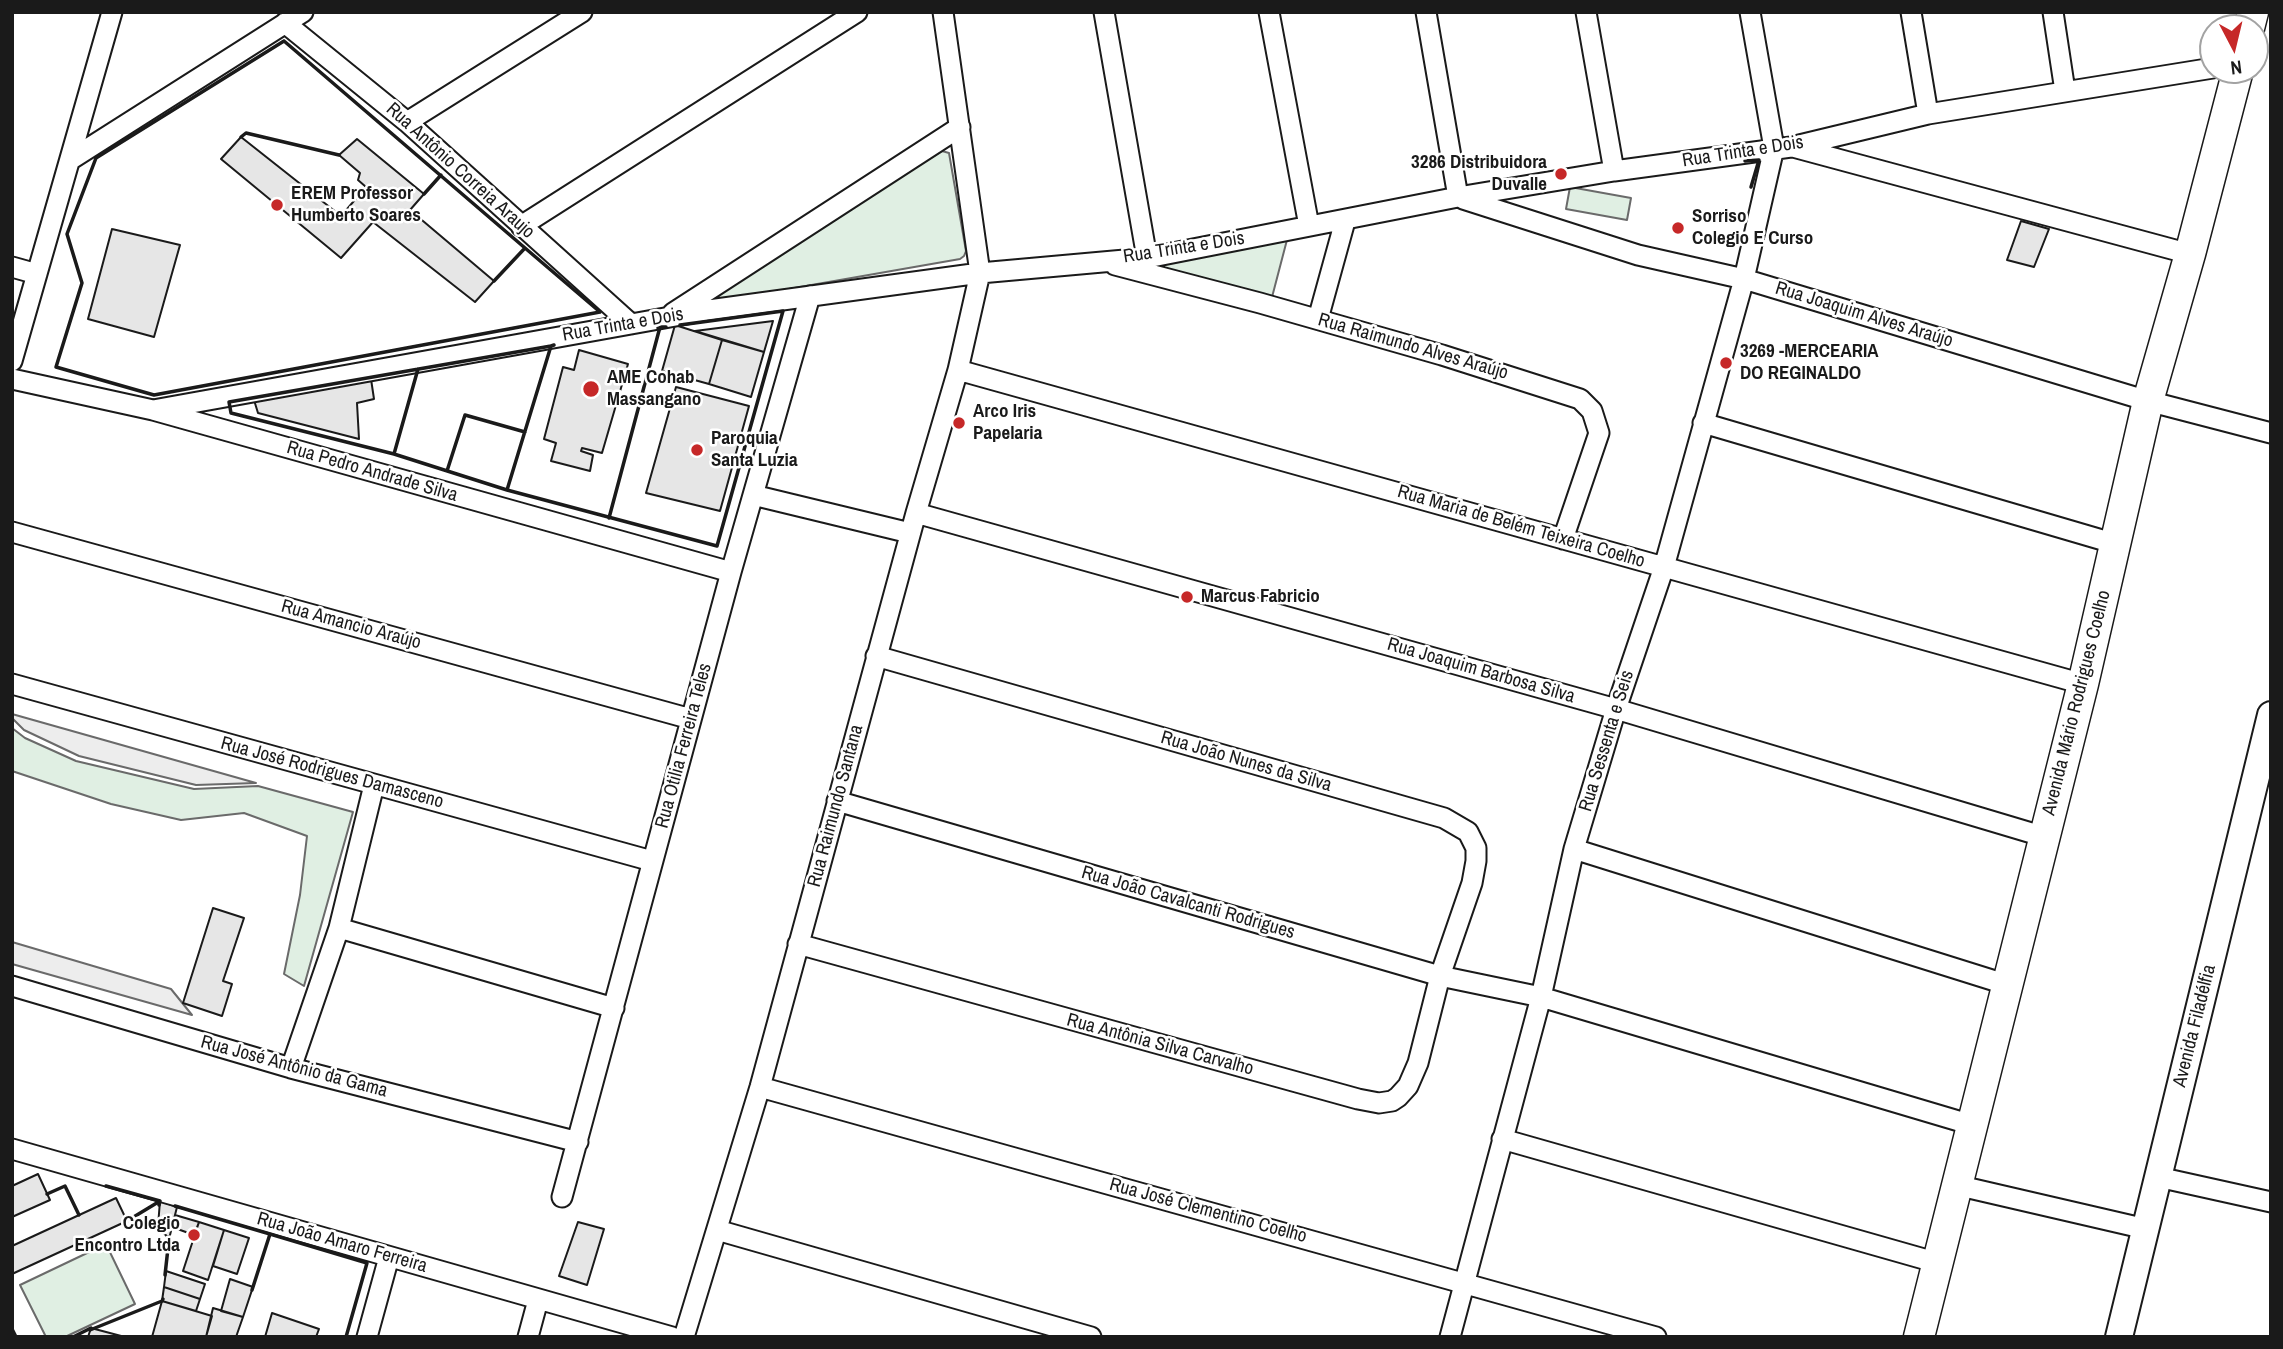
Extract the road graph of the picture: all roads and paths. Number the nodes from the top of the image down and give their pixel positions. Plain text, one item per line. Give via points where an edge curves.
1 (112, 12) edge
2 (303, 12) edge
3 (582, 12) edge
4 (857, 12) edge
5 (943, 12) edge
6 (1104, 12) edge
7 (1269, 12) edge
8 (1426, 12) edge
9 (1586, 12) edge
10 (1750, 12) edge
11 (1911, 12) edge
12 (2053, 12) edge
13 (285, 23) junction
14 (2199, 70) edge
15 (2234, 84) edge
16 (2066, 91) junction
17 (1928, 114) junction
18 (407, 122) junction
19 (960, 127) junction
20 (1783, 147) junction
21 (69, 160) junction
22 (1614, 171) junction
23 (1458, 197) junction
24 (1345, 220) junction
25 (521, 226) junction
26 (1309, 226) junction
27 (2190, 254) junction
28 (1147, 258) junction
29 (1097, 261) junction
30 (12, 267) edge
31 (980, 273) junction
32 (37, 274) junction
33 (1744, 279) junction
34 (810, 296) junction
35 (666, 318) junction
36 (1318, 319) junction
37 (631, 324) junction
38 (12, 361) edge
39 (958, 370) junction
40 (12, 379) edge
41 (2148, 401) junction
42 (153, 410) junction
43 (1703, 423) junction
44 (2271, 433) edge
45 (753, 495) junction
46 (916, 513) junction
47 (12, 531) edge
48 (910, 534) junction
49 (1563, 538) junction
50 (2116, 544) junction
51 (1664, 567) junction
52 (731, 572) junction
53 (876, 656) junction
54 (12, 684) edge
55 (2083, 684) junction
56 (1616, 709) junction
57 (2271, 716) edge
58 (691, 719) junction
59 (374, 785) junction
60 (837, 802) junction
61 (2045, 837) junction
62 (1574, 849) junction
63 (652, 861) junction
64 (339, 928) junction
65 (798, 944) junction
66 (1440, 976) junction
67 (2008, 985) junction
68 (12, 986) edge
69 (1541, 997) junction
70 (614, 1008) junction
71 (291, 1068) junction
72 (760, 1087) junction
73 (1972, 1125) junction
74 (1502, 1139) junction
75 (578, 1142) junction
76 (12, 1149) edge
77 (2158, 1177) junction
78 (1956, 1185) junction
79 (562, 1197) dead end
80 (2271, 1202) edge
81 (2146, 1229) junction
82 (717, 1230) junction
83 (389, 1257) junction
84 (1938, 1263) junction
85 (1464, 1281) junction
86 (538, 1300) junction
87 (367, 1337) edge
88 (528, 1337) edge
89 (672, 1337) edge
90 (684, 1337) edge
91 (1091, 1337) edge
92 (1450, 1337) edge
93 (1656, 1337) edge
94 (1919, 1337) edge
95 (2119, 1337) edge

1 - 21 street
2 - 13 street
3 - 18 street
4 - 25 street
5 - 19 street
6 - 28 street
7 - 26 street
8 - 23 street
9 - 22 street
10 - 20 street
11 - 17 street
12 - 16 street
13 - 18 street, Rua Antônio Correia Araujo
13 - 21 street
14 - 16 street, Rua Trinta e Dois
15 - 27 main road, Avenida Mário Rodrigues Coelho
16 - 17 street, Rua Trinta e Dois
17 - 20 street, Rua Trinta e Dois
18 - 25 street, Rua Antônio Correia Araujo
19 - 31 street
19 - 35 street
20 - 22 street, Rua Trinta e Dois
20 - 27 street
20 - 33 street, Rua Sessenta e Seis
21 - 32 street
22 - 23 street, Rua Trinta e Dois
23 - 24 street, Rua Trinta e Dois
23 - 33 street, Rua Joaquim Alves Araújo via 1638,255
24 - 26 street, Rua Trinta e Dois
24 - 36 street
25 - 37 street, Rua Antônio Correia Araujo
26 - 28 street, Rua Trinta e Dois
27 - 41 main road, Avenida Mário Rodrigues Coelho
28 - 29 street, Rua Trinta e Dois
29 - 31 street, Rua Trinta e Dois
29 - 36 street, Rua Raimundo Alves Araújo
30 - 32 street
31 - 34 street, Rua Trinta e Dois
31 - 39 street, Rua Raimundo Santana
32 - 38 street
33 - 41 street, Rua Joaquim Alves Araújo
33 - 43 street, Rua Sessenta e Seis
34 - 35 street, Rua Trinta e Dois
34 - 45 street, Rua Otilia Ferreira Teles
35 - 37 street, Rua Trinta e Dois
36 - 49 street, Rua Raimundo Alves Araújo via 1588,404 1598,433
37 - 42 street, Rua Trinta e Dois
39 - 46 street, Rua Raimundo Santana
39 - 49 street, Rua Maria de Belém Teixeira Coelho
40 - 42 street, Rua Pedro Andrade Silva
41 - 44 street, Rua Joaquim Alves Araújo
41 - 50 main road, Avenida Mário Rodrigues Coelho
42 - 52 street, Rua Pedro Andrade Silva
43 - 50 street
43 - 51 street, Rua Sessenta e Seis
45 - 48 street
45 - 52 street, Rua Otilia Ferreira Teles
46 - 48 street, Rua Raimundo Santana
46 - 56 street, Rua Joaquim Barbosa Silva
47 - 58 street, Rua Amancio Araújo
48 - 53 street, Rua Raimundo Santana
49 - 51 street, Rua Maria de Belém Teixeira Coelho
50 - 55 main road, Avenida Mário Rodrigues Coelho
51 - 55 street, Rua Maria de Belém Teixeira Coelho
51 - 56 street, Rua Sessenta e Seis
52 - 58 street, Rua Otilia Ferreira Teles
53 - 60 street, Rua Raimundo Santana
53 - 66 street, Rua João Nunes da Silva via 1454,823 1468,832 1476,861
54 - 59 street, Rua José Rodrigues Damasceno
55 - 61 main road, Avenida Mário Rodrigues Coelho
56 - 61 street, Rua Joaquim Barbosa Silva
56 - 62 street, Rua Sessenta e Seis
57 - 77 street, Avenida Filadélfia
58 - 63 street, Rua Otilia Ferreira Teles
59 - 63 street, Rua José Rodrigues Damasceno
59 - 64 street
60 - 65 street, Rua Raimundo Santana
60 - 66 street, Rua João Cavalcanti Rodrigues
61 - 67 main road, Avenida Mário Rodrigues Coelho
62 - 67 street
62 - 69 street, Rua Sessenta e Seis
63 - 70 street, Rua Otilia Ferreira Teles
64 - 70 street
64 - 71 street
65 - 66 street, Rua Antônia Silva Carvalho via 1379,1103 1392,1101 1408,1086
65 - 72 street, Rua Raimundo Santana
66 - 69 street, Rua João Cavalcanti Rodrigues
67 - 73 main road, Avenida Mário Rodrigues Coelho
68 - 71 street, Rua José Antônio da Gama
69 - 73 street, Rua João Cavalcanti Rodrigues
69 - 74 street, Rua Sessenta e Seis
70 - 75 street, Rua Otilia Ferreira Teles
71 - 75 street, Rua José Antônio da Gama
72 - 82 street, Rua Raimundo Santana
72 - 85 street, Rua José Clementino Coelho
73 - 78 main road, Avenida Mário Rodrigues Coelho
74 - 84 street
74 - 85 street, Rua Sessenta e Seis
75 - 79 street, Rua Otilia Ferreira Teles
76 - 83 street, Rua João Amaro Ferreira
77 - 80 street
77 - 81 street, Avenida Filadélfia
78 - 81 street
78 - 84 main road, Avenida Mário Rodrigues Coelho
81 - 95 street, Avenida Filadélfia
82 - 90 street, Rua Raimundo Santana
82 - 91 street
83 - 86 street, Rua João Amaro Ferreira
83 - 87 street
84 - 94 main road, Avenida Mário Rodrigues Coelho
85 - 92 street, Rua Sessenta e Seis
85 - 93 street, Rua José Clementino Coelho
86 - 88 street
86 - 89 street, Rua João Amaro Ferreira

